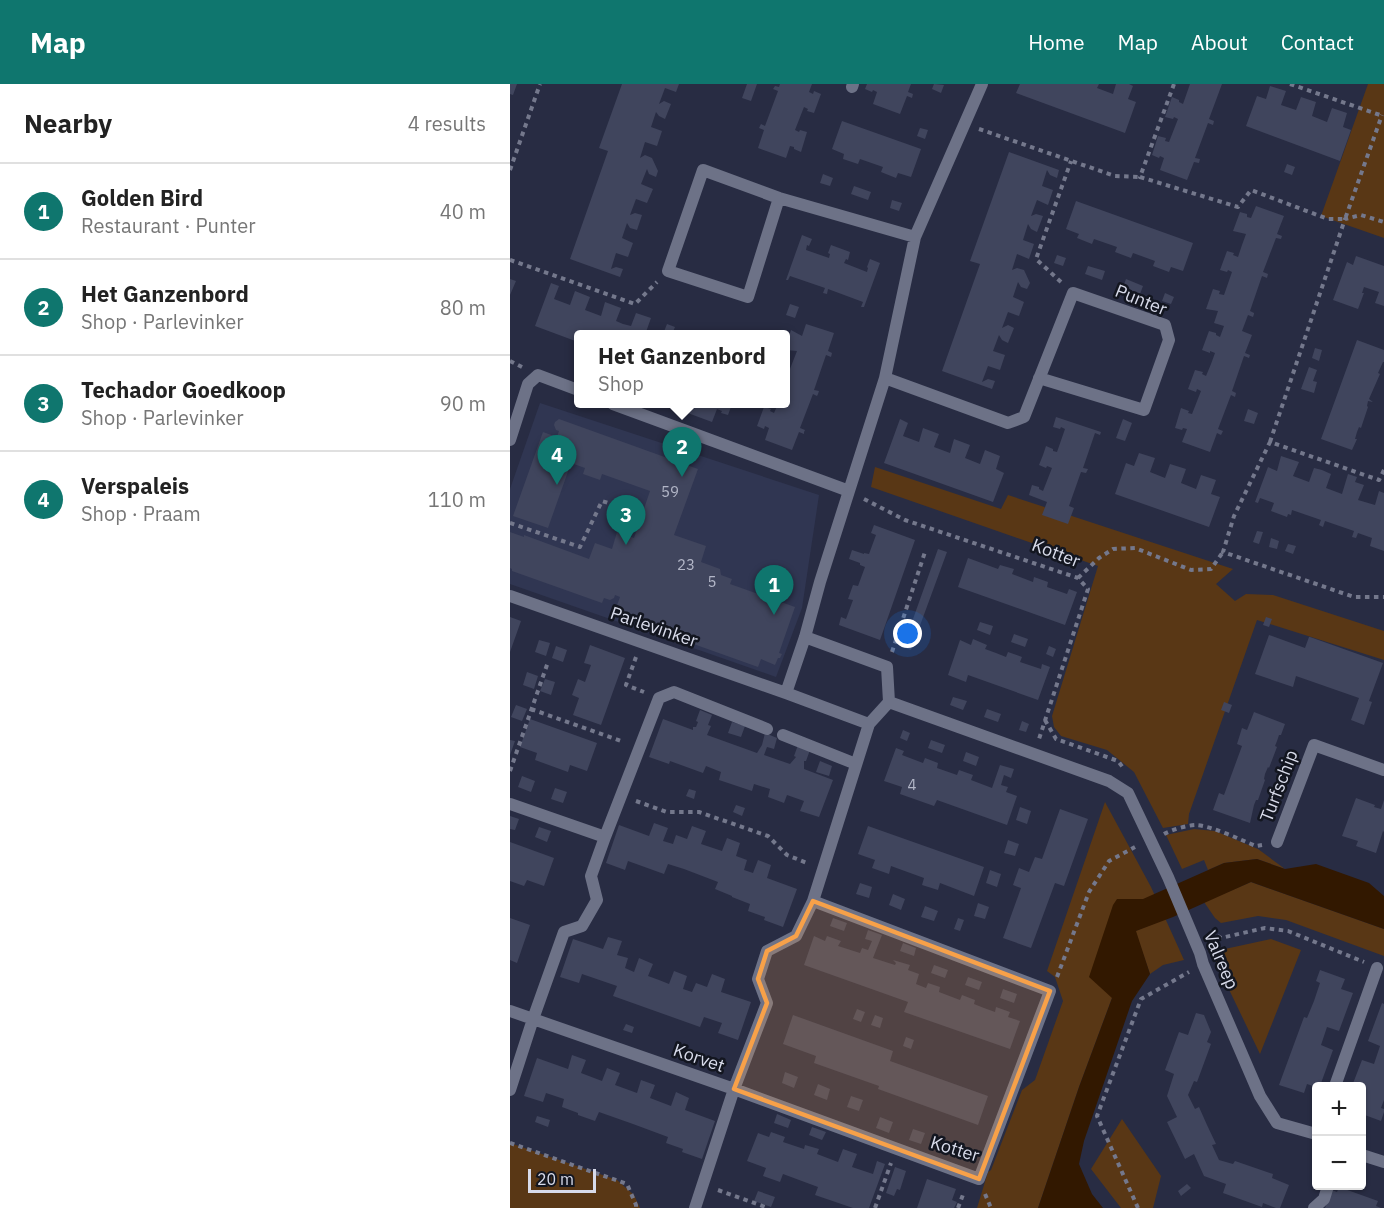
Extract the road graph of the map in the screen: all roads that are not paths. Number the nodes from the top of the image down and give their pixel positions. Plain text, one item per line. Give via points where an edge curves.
1 (982, 84) edge
2 (779, 198) junction
3 (915, 237) junction
4 (885, 378) junction
5 (1039, 378) junction
6 (574, 388) edge
7 (624, 408) edge
8 (510, 441) edge
9 (849, 491) junction
10 (510, 596) edge
11 (805, 637) junction
12 (786, 693) junction
13 (889, 702) junction
14 (869, 724) junction
15 (767, 729) dead end
16 (783, 735) dead end
17 (856, 764) junction
18 (1384, 770) edge
19 (510, 804) edge
20 (605, 837) junction
21 (1277, 842) road end
22 (813, 901) junction
23 (1377, 968) road end
24 (510, 1011) edge
25 (533, 1019) junction
26 (1336, 1082) edge
27 (734, 1089) junction
28 (510, 1090) edge
29 (1312, 1133) edge
30 (1366, 1156) edge
31 (1384, 1162) edge
32 (1327, 1190) edge
33 (695, 1208) edge
34 (1314, 1208) edge

1 - 3 street
2 - 2 street via 703,170 668,271 748,297
2 - 3 street
3 - 4 street
4 - 5 street via 1008,423 1024,417
4 - 9 street
5 - 5 street, Punter via 1073,293 1165,325 1169,340 1144,410
6 - 8 street via 538,375 528,384
7 - 9 street
9 - 11 street
10 - 12 street, Parlevinker
11 - 12 street
11 - 13 street via 887,667
12 - 14 street
13 - 14 street
13 - 29 street, Valreep via 1109,781 1128,793 1168,877 1260,1096 1277,1123
14 - 17 street
15 - 20 street via 674,692 659,698
16 - 17 street
17 - 22 street
18 - 21 street, Turfschip via 1314,745
19 - 20 street
20 - 25 street via 591,876 597,900 582,926 564,932
22 - 27 street via 796,936 767,951 758,979 767,1003
22 - 27 street, Kotter via 1050,991 979,1179
23 - 26 street
24 - 25 street, Korvet
25 - 27 street, Korvet
25 - 28 street
27 - 33 street, Korvet
30 - 31 street
32 - 34 street via 1324,1199

